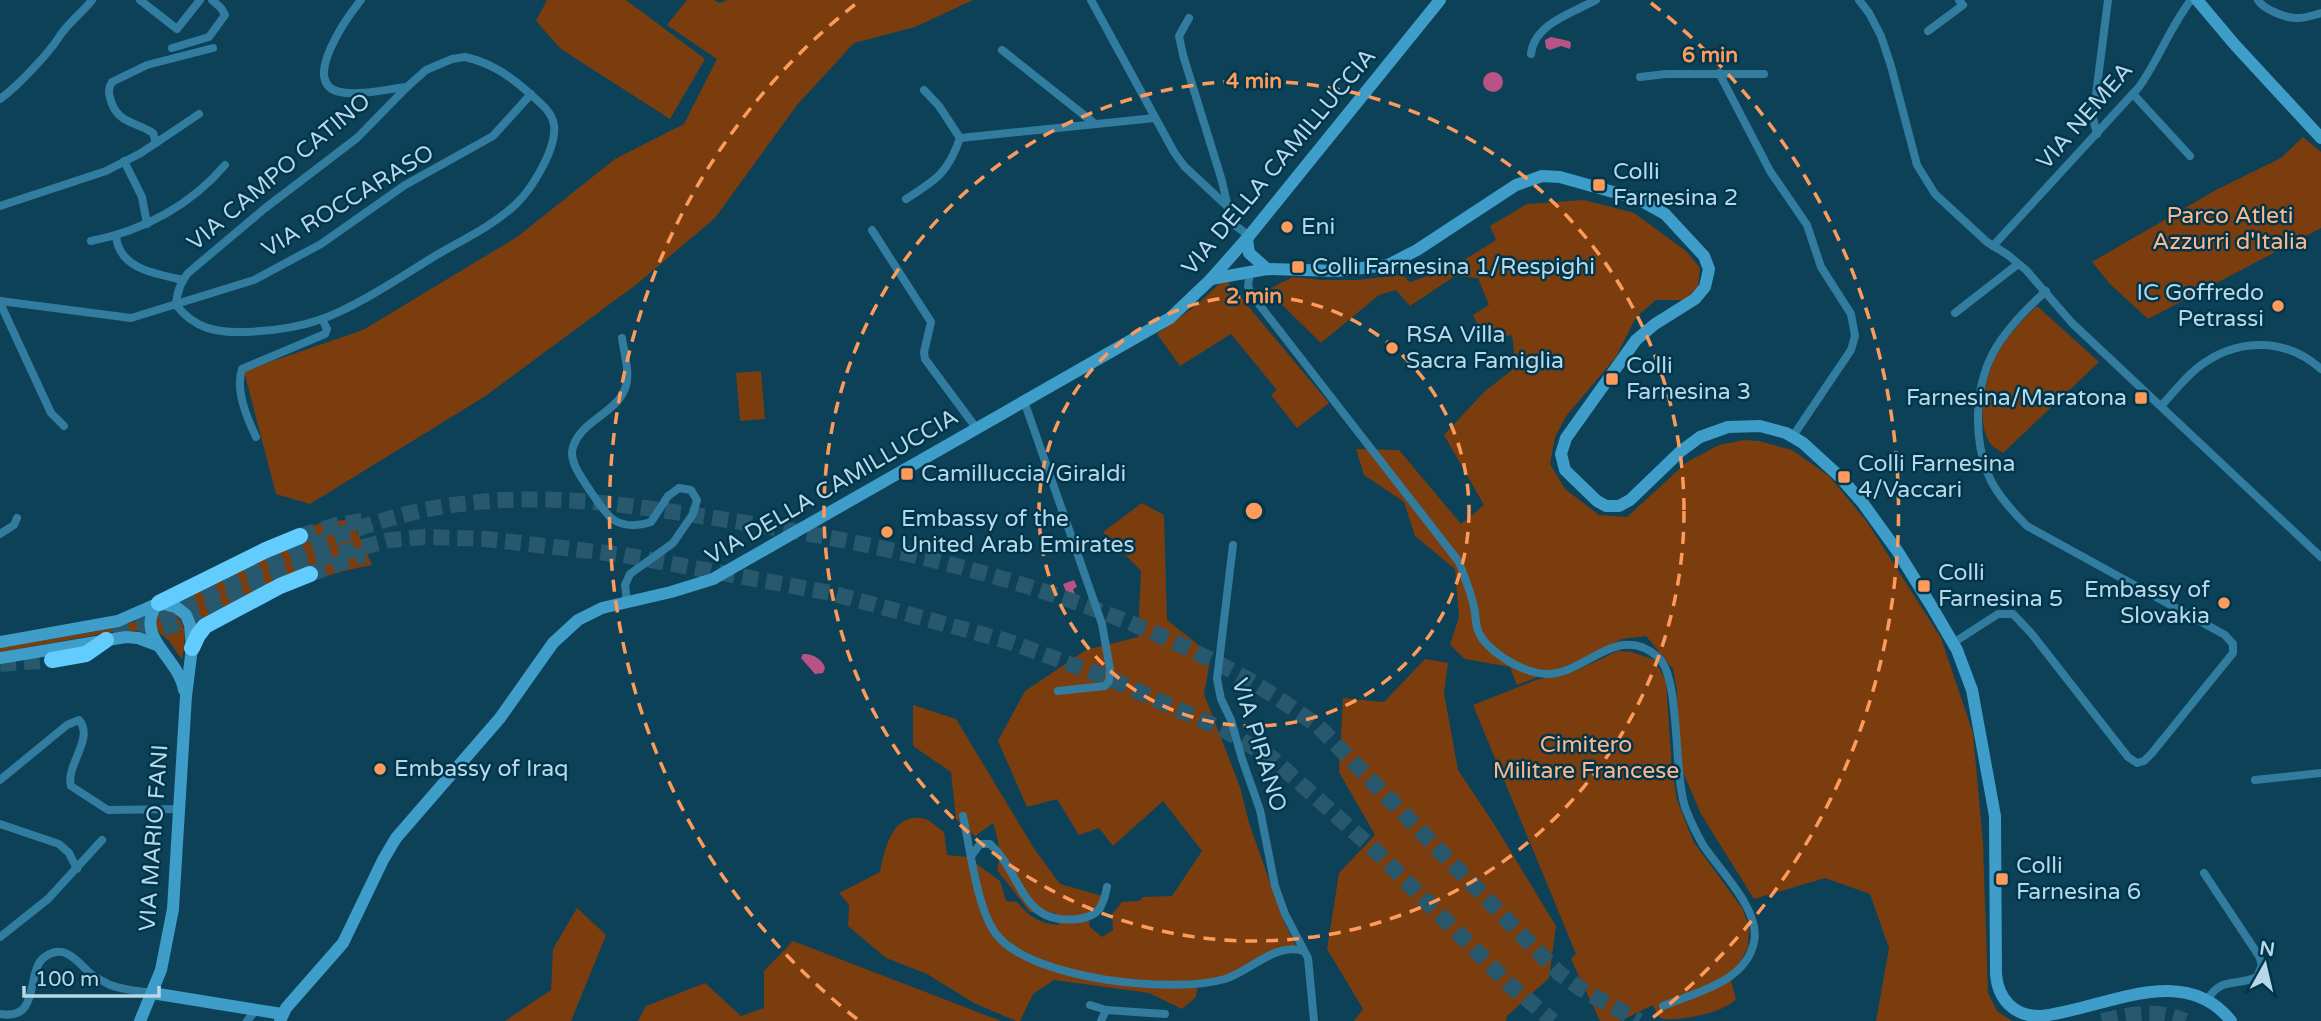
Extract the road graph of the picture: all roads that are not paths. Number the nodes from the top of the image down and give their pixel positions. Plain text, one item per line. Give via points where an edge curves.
1 (92, 0) edge
2 (140, 0) edge
3 (200, 0) edge
4 (212, 0) edge
5 (361, 0) edge
6 (1091, 0) edge
7 (1440, 0) edge
8 (1596, 0) edge
9 (1858, 0) edge
10 (2108, 0) edge
11 (2191, 0) edge
12 (2197, 0) edge
13 (2258, 0) edge
14 (1961, 3) edge
15 (2321, 13) edge
16 (1189, 18) dead end
17 (1927, 31) dead end
18 (172, 48) dead end
19 (213, 48) dead end
20 (1002, 50) dead end
21 (1531, 54) dead end
22 (1719, 73) junction
23 (1764, 74) dead end
24 (1640, 77) dead end
25 (407, 86) junction
26 (924, 90) dead end
27 (531, 94) junction
28 (2133, 94) junction
29 (0, 99) edge
30 (200, 114) dead end
31 (1155, 118) junction
32 (1094, 123) junction
33 (2097, 134) junction
34 (960, 138) junction
35 (2321, 138) edge
36 (156, 143) junction
37 (2190, 156) dead end
38 (124, 162) junction
39 (225, 165) dead end
40 (906, 199) dead end
41 (0, 206) edge
42 (1228, 207) junction
43 (147, 224) junction
44 (872, 230) dead end
45 (116, 236) junction
46 (1248, 237) junction
47 (91, 241) dead end
48 (1993, 246) junction
49 (2018, 264) junction
50 (1267, 269) junction
51 (1250, 274) junction
52 (1211, 279) junction
53 (183, 280) junction
54 (2046, 290) junction
55 (0, 302) edge
56 (176, 305) junction
57 (1955, 313) dead end
58 (322, 319) junction
59 (622, 338) dead end
60 (2321, 369) edge
61 (1024, 401) junction
62 (2162, 405) junction
63 (64, 426) dead end
64 (977, 429) junction
65 (1793, 436) junction
66 (256, 438) dead end
67 (17, 518) dead end
68 (0, 534) edge
69 (300, 536) tunnel mouth
70 (1233, 545) dead end
71 (2321, 557) edge
72 (310, 574) tunnel mouth
73 (627, 602) junction
74 (158, 603) junction
75 (106, 640) junction
76 (0, 642) edge
77 (1953, 643) junction
78 (157, 645) junction
79 (191, 655) junction
80 (0, 658) edge
81 (52, 660) tunnel mouth
82 (174, 663) junction
83 (1058, 691) dead end
84 (186, 696) junction
85 (2321, 773) edge
86 (0, 780) edge
87 (2255, 780) dead end
88 (179, 809) junction
89 (963, 816) dead end
90 (0, 824) edge
91 (102, 840) dead end
92 (972, 855) junction
93 (77, 869) junction
94 (2204, 873) dead end
95 (1107, 887) dead end
96 (0, 937) edge
97 (1303, 951) junction
98 (152, 993) junction
99 (2207, 999) junction
100 (1090, 1005) dead end
101 (1663, 1006) dead end
102 (257, 1009) junction
103 (1106, 1010) junction
104 (1165, 1014) dead end
105 (3, 1017) edge
106 (281, 1017) edge
107 (140, 1021) edge
108 (247, 1021) edge
109 (1101, 1021) edge
110 (1314, 1021) edge
111 (2231, 1021) edge

1 - 29 street via 55,45
2 - 3 street via 177,29
4 - 18 street via 225,15 212,35
5 - 25 street via 329,52 326,83 344,93
6 - 31 street
7 - 46 street, VIA DELLA CAMILLUCCIA
8 - 21 street via 1542,31
9 - 48 street via 1884,44 1921,172 1941,201
10 - 33 street via 2093,118
11 - 28 street, VIA NEMEA
12 - 35 street
13 - 15 street via 2261,6 2290,17
14 - 17 street
16 - 42 street via 1180,32 1180,42
19 - 36 street via 147,65 112,82 108,92 116,112 153,133
20 - 32 street
22 - 23 street
22 - 24 street
22 - 65 street via 1770,171 1807,225 1821,267 1853,322 1851,349
25 - 27 street, VIA CAMPO CATINO via 432,66 465,57 503,71
25 - 53 street, VIA CAMPO CATINO via 357,138 264,209
26 - 34 street
27 - 56 street, VIA ROCCARASO via 493,136 405,185 321,244 254,280
27 - 58 street, VIA CAMPO CATINO via 547,110 555,128 539,173 524,196 481,229
28 - 33 street, VIA NEMEA
28 - 37 street
30 - 36 street
31 - 32 street
31 - 42 street via 1180,161
32 - 34 street
33 - 48 street, VIA NEMEA
34 - 40 street via 940,176
36 - 38 street
38 - 41 street
38 - 43 street via 142,197
39 - 43 street via 200,192
42 - 46 street via 1234,224
43 - 45 street
44 - 64 street via 931,322 925,359
45 - 47 street
45 - 53 street via 117,247 128,261 148,272
46 - 50 street via 1249,253
46 - 52 street, VIA DELLA CAMILLUCCIA
48 - 49 street
49 - 54 street
49 - 57 street
50 - 51 street
50 - 65 street via 1336,271 1388,265 1516,185 1542,176 1638,199 1665,214 1698,249 1708,264 1707,282 1695,299 1636,340 1566,438 1561,454 1565,470 1597,501 1619,506 1681,451 1713,431 1749,425
51 - 52 street
51 - 101 street via 1251,294 1459,562 1486,643 1519,667 1542,674 1569,668 1622,645 1644,649 1665,666 1686,808 1701,842 1749,911 1755,933 1749,957 1736,972
52 - 61 street, VIA DELLA CAMILLUCCIA via 1158,328
53 - 56 street, VIA CAMPO CATINO
54 - 62 street via 2065,316
54 - 77 street via 2008,331 1986,370 1978,420 1988,475 2027,526 2225,635 2233,644 2233,653 2152,753 2137,763 2015,615 1998,614
55 - 56 street, VIA ROCCARASO via 125,319
55 - 63 street via 51,413
56 - 58 street via 193,323 216,331 284,329
58 - 66 street via 325,334 242,369 243,400
59 - 73 street via 626,387 577,438 572,453 576,469 610,517 621,523 651,522 679,488 688,488 697,500 673,542 630,574 625,585
60 - 62 street via 2285,348 2238,347 2195,370
61 - 64 street, VIA DELLA CAMILLUCCIA
61 - 83 street via 1102,624 1110,669 1105,687
62 - 71 street
64 - 73 street, VIA DELLA CAMILLUCCIA via 713,579
65 - 77 street via 1829,466 1873,515
67 - 68 street
69 - 74 highway
70 - 97 street, VIA PIRANO via 1217,679 1260,810 1275,886
72 - 79 highway via 205,626
73 - 106 street, VIA DELLA CAMILLUCCIA via 585,615 553,643 500,718 396,838 343,943
74 - 76 street via 118,621
74 - 78 street via 150,625
74 - 79 street, VIA MARIO FANI via 186,615
75 - 78 street via 132,637
75 - 80 street
75 - 81 highway via 86,654
77 - 99 street via 1972,690 1992,791 1996,974 2006,1002 2022,1014 2037,1017 2166,990
78 - 82 street
79 - 82 street via 183,667
79 - 84 street, VIA MARIO FANI
82 - 84 street
84 - 88 street, VIA MARIO FANI
85 - 87 street
86 - 88 street via 78,720 83,732 71,786 108,810
88 - 98 street, VIA MARIO FANI via 173,909
89 - 92 street
90 - 93 street via 59,844
91 - 93 street
92 - 95 street via 980,844 990,844 1004,858 1029,903 1057,920 1097,913
92 - 97 street via 987,918 997,934 1017,951 1055,967 1124,982 1188,985 1230,977 1283,950
93 - 96 street
94 - 99 street via 2262,965 2257,977 2220,985
97 - 110 street, VIA PIRANO via 1309,962
98 - 102 street
98 - 105 street via 111,985 73,956 57,952 38,964 29,1005
98 - 107 street, VIA MARIO FANI
99 - 111 street
100 - 103 street
102 - 106 street
102 - 108 street
103 - 104 street
103 - 109 street

